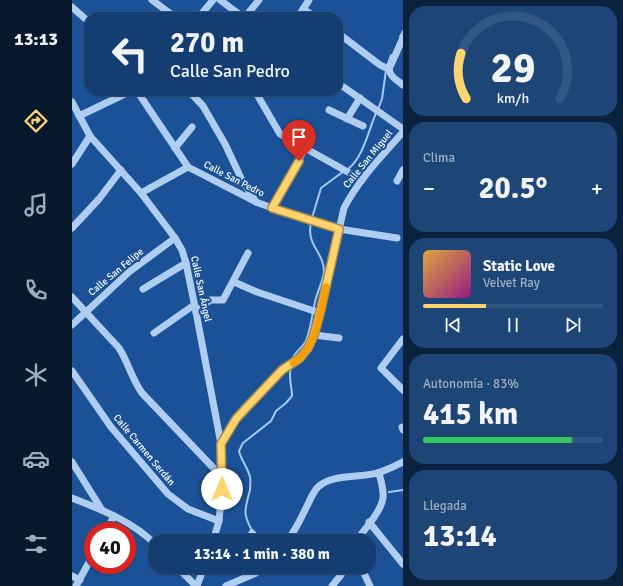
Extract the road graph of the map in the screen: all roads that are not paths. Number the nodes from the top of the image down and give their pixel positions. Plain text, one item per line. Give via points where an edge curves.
1 (152, 0) edge
2 (213, 0) edge
3 (220, 0) edge
4 (259, 0) edge
5 (309, 0) edge
6 (72, 7) edge
7 (303, 9) junction
8 (168, 12) edge
9 (202, 12) edge
10 (237, 12) edge
11 (248, 12) edge
12 (301, 12) edge
13 (308, 12) edge
14 (84, 18) edge
15 (343, 37) edge
16 (403, 38) edge
17 (387, 68) junction
18 (403, 85) edge
19 (343, 86) edge
20 (120, 96) edge
21 (140, 96) edge
22 (194, 96) edge
23 (258, 96) edge
24 (360, 98) junction
25 (72, 102) edge
26 (329, 110) dead end
27 (76, 115) edge
28 (346, 119) junction
29 (363, 126) dead end
30 (192, 127) dead end
31 (403, 130) edge
32 (90, 136) junction
33 (306, 147) junction
34 (175, 148) junction
35 (72, 164) edge
36 (188, 167) junction
37 (121, 170) junction
38 (403, 170) edge
39 (362, 180) junction
40 (397, 181) dead end
41 (141, 193) junction
42 (256, 202) junction
43 (272, 208) junction
44 (72, 228) edge
45 (339, 229) junction
46 (175, 238) junction
47 (397, 238) dead end
48 (248, 253) dead end
49 (186, 263) junction
50 (234, 282) junction
51 (143, 289) dead end
52 (72, 298) edge
53 (195, 309) junction
54 (85, 312) junction
55 (319, 313) junction
56 (72, 325) edge
57 (154, 333) dead end
58 (314, 335) junction
59 (339, 338) dead end
60 (403, 339) edge
61 (72, 371) edge
62 (403, 390) edge
63 (221, 444) junction
64 (72, 462) edge
65 (403, 462) edge
66 (379, 473) junction
67 (222, 477) junction
68 (72, 498) edge
69 (102, 510) junction
70 (114, 516) junction
71 (219, 521) junction
72 (111, 522) edge
73 (369, 522) junction
74 (215, 534) edge
75 (292, 534) edge
76 (361, 534) edge
77 (148, 538) edge
78 (403, 564) edge
79 (84, 572) edge
80 (184, 574) edge
81 (201, 574) edge
82 (254, 574) edge
83 (341, 574) edge
84 (364, 574) edge
85 (72, 576) edge
86 (78, 583) edge
87 (197, 586) edge
88 (226, 586) edge
89 (332, 586) edge
90 (370, 586) edge

1 - 8 street
2 - 9 street
3 - 10 street
4 - 11 street
5 - 7 street
6 - 14 street
7 - 12 street
7 - 13 street
15 - 17 street
16 - 17 street
17 - 18 street via 393,78
19 - 24 street
20 - 27 street
21 - 34 street, Calle San Pedro
22 - 42 street via 203,106
23 - 33 street via 280,134
24 - 28 street
24 - 31 street
25 - 27 street, Calle San Ángel
26 - 28 street
27 - 32 street, Calle San Ángel
28 - 29 street
30 - 34 street
31 - 39 street, Calle San Miguel
32 - 35 street
32 - 37 street, Calle San Ángel
33 - 39 street
33 - 43 street
34 - 36 street, Calle San Pedro
36 - 41 street
36 - 42 street, Calle San Pedro
37 - 41 street, Calle San Ángel
37 - 44 street
38 - 40 street
39 - 45 street, Calle San Miguel via 344,208
41 - 46 street, Calle San Ángel
42 - 43 street, Calle San Pedro
43 - 45 street, Calle San Pedro
45 - 47 street, Calle San Pedro
45 - 55 street, Calle San Miguel
46 - 49 street, Calle San Ángel
46 - 54 street, Calle San Felipe via 129,272
48 - 50 street
49 - 51 street
49 - 53 street, Calle San Ángel
50 - 53 street via 223,300 210,300
50 - 55 street
52 - 54 street
53 - 57 street
53 - 63 street, Calle San Ángel
54 - 56 street, Calle San Felipe
54 - 67 street via 119,348 137,387
55 - 58 street, Calle San Miguel
58 - 59 street
58 - 63 street, Calle San Miguel via 300,358 255,397 236,419
60 - 62 street via 381,368
61 - 71 street, Calle Carmen Serdán via 111,427 168,494 188,509
63 - 67 street
64 - 69 street
65 - 66 street
66 - 73 street via 383,498
66 - 75 street via 346,476 318,487
67 - 71 street
68 - 69 street
69 - 70 street
70 - 72 street
70 - 77 street
71 - 74 street
73 - 76 street
73 - 78 street
79 - 86 street
80 - 87 street
81 - 87 street
82 - 88 street
83 - 89 street
84 - 90 street
85 - 86 street

